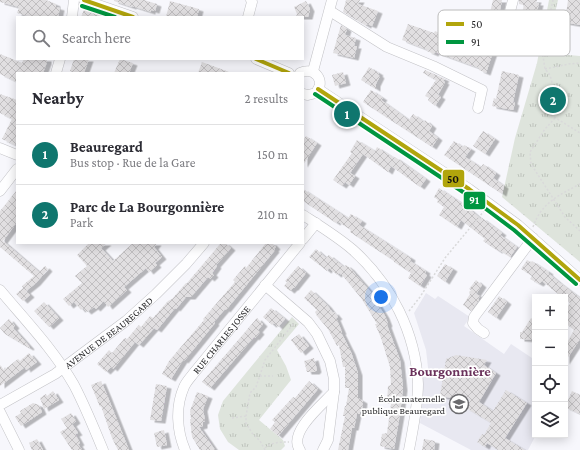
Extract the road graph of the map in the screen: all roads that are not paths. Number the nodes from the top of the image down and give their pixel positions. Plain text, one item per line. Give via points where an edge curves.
1 (74, 0) edge
2 (84, 0) edge
3 (251, 0) edge
4 (332, 0) edge
5 (512, 0) edge
6 (510, 10) edge
7 (330, 11) junction
8 (72, 16) edge
9 (130, 16) edge
10 (248, 16) edge
11 (60, 60) edge
12 (258, 60) edge
13 (56, 72) edge
14 (287, 72) edge
15 (303, 72) edge
16 (313, 72) junction
17 (318, 89) junction
18 (304, 95) edge
19 (478, 108) dead end
20 (0, 148) edge
21 (16, 155) edge
22 (16, 170) edge
23 (0, 191) edge
24 (304, 216) edge
25 (316, 223) junction
26 (531, 236) junction
27 (304, 238) edge
28 (203, 244) edge
29 (299, 244) edge
30 (580, 280) edge
31 (265, 285) junction
32 (0, 290) edge
33 (484, 333) dead end
34 (63, 368) junction
35 (334, 392) junction
36 (0, 405) edge
37 (0, 412) edge
38 (298, 446) edge
39 (19, 450) edge
40 (103, 450) edge
41 (185, 450) edge
42 (323, 450) edge
43 (409, 450) edge

1 - 8 street
2 - 9 street
3 - 10 street
4 - 7 street
5 - 6 street
7 - 16 street
7 - 19 street via 387,47 482,90
11 - 13 street
12 - 14 street
15 - 16 street
16 - 17 street via 319,77
17 - 18 street via 312,95
17 - 26 street via 448,174
20 - 21 street
22 - 23 street
24 - 25 street
25 - 27 street
25 - 43 street via 353,250 370,268 403,319 415,358 418,384
26 - 30 street
26 - 33 street via 474,317 473,323
28 - 34 street, AVENUE DE BEAUREGARD via 186,264 126,321
29 - 31 street, RUE CHARLES JOSSE
31 - 35 street via 301,314 317,334 330,361
31 - 41 street, RUE CHARLES JOSSE via 184,387 178,424
32 - 34 street via 47,345
34 - 36 street, AVENUE DE BEAUREGARD
34 - 40 street via 87,411
35 - 38 street via 299,431
35 - 42 street via 328,440
37 - 39 street

